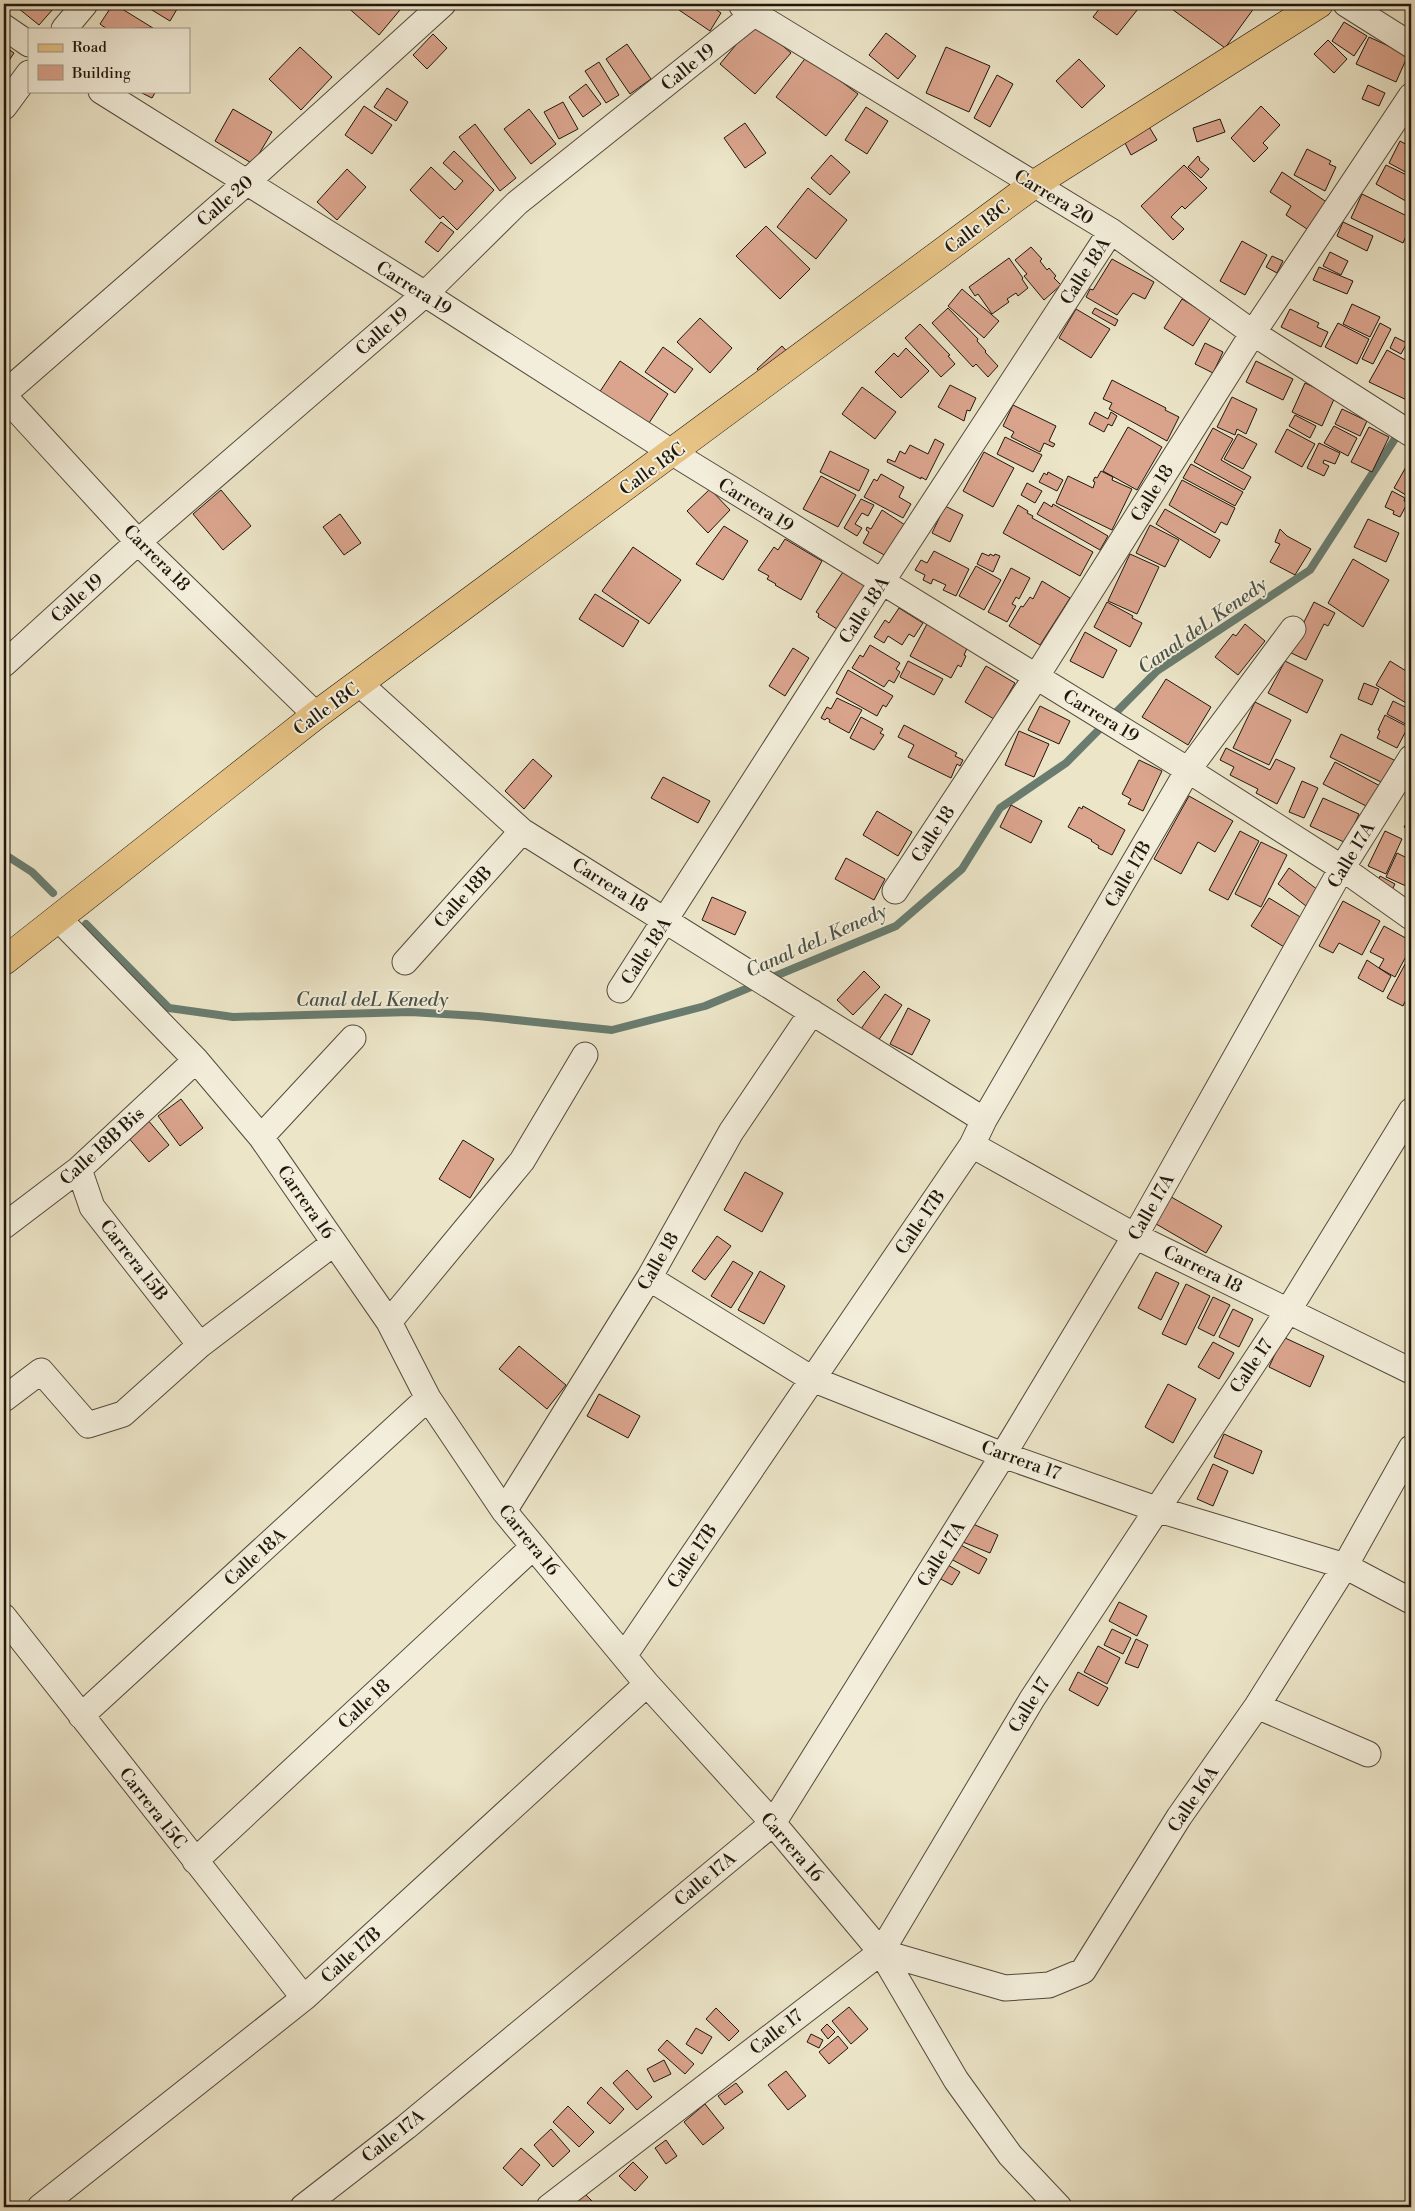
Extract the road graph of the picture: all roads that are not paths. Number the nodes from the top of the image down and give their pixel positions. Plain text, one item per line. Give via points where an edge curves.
1 (85, 4) edge
2 (443, 4) edge
3 (1319, 4) edge
4 (1346, 4) edge
5 (752, 7) edge
6 (4, 27) edge
7 (65, 28) edge
8 (28, 43) edge
9 (1411, 45) edge
10 (28, 74) edge
11 (103, 92) edge
12 (1411, 96) edge
13 (4, 107) edge
14 (246, 184) junction
15 (1033, 186) junction
16 (1111, 231) junction
17 (425, 294) junction
18 (1253, 333) junction
19 (4, 395) edge
20 (1402, 429) edge
21 (672, 453) junction
22 (138, 542) junction
23 (881, 583) junction
24 (1293, 629) dead end
25 (4, 664) edge
26 (1036, 677) junction
27 (360, 684) junction
28 (316, 715) junction
29 (1411, 758) edge
30 (1188, 770) junction
31 (522, 831) junction
32 (1342, 868) junction
33 (895, 891) dead end
34 (1411, 917) edge
35 (58, 918) junction
36 (666, 920) junction
37 (4, 961) edge
38 (405, 962) dead end
39 (620, 990) dead end
40 (812, 1012) junction
41 (353, 1038) dead end
42 (585, 1055) dead end
43 (196, 1060) junction
44 (1411, 1111) edge
45 (984, 1120) junction
46 (261, 1137) junction
47 (972, 1145) junction
48 (79, 1170) junction
49 (4, 1226) edge
50 (1135, 1236) junction
51 (334, 1243) junction
52 (649, 1278) junction
53 (1288, 1311) junction
54 (389, 1322) junction
55 (200, 1345) junction
56 (1411, 1371) edge
57 (812, 1379) junction
58 (428, 1398) junction
59 (4, 1399) edge
60 (1411, 1448) edge
61 (1003, 1455) junction
62 (1156, 1509) junction
63 (504, 1511) junction
64 (533, 1547) junction
65 (1344, 1566) junction
66 (1411, 1601) edge
67 (4, 1617) edge
68 (624, 1656) junction
69 (647, 1684) junction
70 (1257, 1706) junction
71 (81, 1716) junction
72 (1368, 1754) dead end
73 (773, 1823) junction
74 (194, 1861) junction
75 (881, 1952) junction
76 (304, 1998) junction
77 (40, 2207) edge
78 (303, 2207) edge
79 (549, 2207) edge
80 (1059, 2207) edge

1 - 7 street
2 - 14 street, Calle 20
3 - 15 main road, Calle 18C
4 - 9 street
5 - 15 street, Carrera 20
5 - 17 street, Calle 19 via 517,203
6 - 8 street
10 - 13 street
11 - 14 street, Carrera 19
12 - 18 street, Calle 18
14 - 17 street, Carrera 19
14 - 19 street, Calle 20
15 - 16 street, Carrera 20
15 - 21 main road, Calle 18C
16 - 18 street, Carrera 20
16 - 23 street, Calle 18A
17 - 21 street, Carrera 19
17 - 22 street, Calle 19
18 - 20 street, Carrera 20
18 - 26 street, Calle 18
19 - 22 street, Carrera 18
21 - 23 street, Carrera 19
21 - 27 main road, Calle 18C
22 - 25 street, Calle 19
22 - 28 street, Carrera 18
23 - 26 street, Carrera 19
23 - 36 street, Calle 18A
24 - 30 street, Calle 17B
26 - 30 street, Carrera 19
26 - 33 street, Calle 18
27 - 28 main road, Calle 18C
27 - 31 street, Carrera 18
28 - 35 main road, Calle 18C
29 - 32 street, Calle 17A
30 - 32 street, Carrera 19
30 - 45 street, Calle 17B
31 - 36 street, Carrera 18
31 - 38 street, Calle 18B
32 - 34 street, Carrera 19
32 - 50 street, Calle 17A
35 - 37 main road, Calle 18C
35 - 43 street, Carrera 16
36 - 39 street, Calle 18A
36 - 40 street, Carrera 18
40 - 45 street, Carrera 18
40 - 52 street, Calle 18 via 731,1132
41 - 46 street
42 - 54 street via 522,1161
43 - 46 street, Carrera 16
43 - 48 street, Calle 18B Bis
44 - 53 street, Calle 17
45 - 47 street, Calle 17B
46 - 51 street, Carrera 16
47 - 50 street, Carrera 18
47 - 57 street, Calle 17B
48 - 49 street, Calle 18B Bis
48 - 55 street, Carrera 15B via 92,1207
50 - 53 street, Carrera 18
50 - 61 street, Calle 17A
51 - 54 street, Carrera 16
51 - 55 street
52 - 57 street, Carrera 17
52 - 63 street, Calle 18
53 - 56 street, Carrera 18
53 - 62 street, Calle 17
54 - 58 street, Carrera 16
55 - 59 street via 123,1414 88,1425 41,1371
57 - 61 street, Carrera 17
57 - 68 street, Calle 17B
58 - 63 street, Carrera 16
58 - 71 street, Calle 18A
60 - 65 street, Calle 16A
61 - 62 street, Carrera 17
61 - 73 street, Calle 17A
62 - 65 street, Carrera 17
62 - 75 street, Calle 17 via 1032,1699
63 - 64 street, Carrera 16
64 - 68 street, Carrera 16
64 - 74 street, Calle 18
65 - 66 street, Carrera 17
65 - 70 street, Calle 16A
67 - 71 street, Carrera 15C
68 - 69 street, Carrera 16
69 - 73 street, Carrera 16
69 - 76 street, Calle 17B
70 - 72 street
70 - 75 street, Calle 16A via 1179,1817 1083,1970 1049,1985 1005,1988
71 - 74 street, Carrera 15C
73 - 75 street, Carrera 16
73 - 78 street, Calle 17A via 406,2127
74 - 76 street, Carrera 15C
75 - 79 street, Calle 17
75 - 80 street, Carrera 16 via 956,2080 1010,2155
76 - 77 street, Calle 17B

